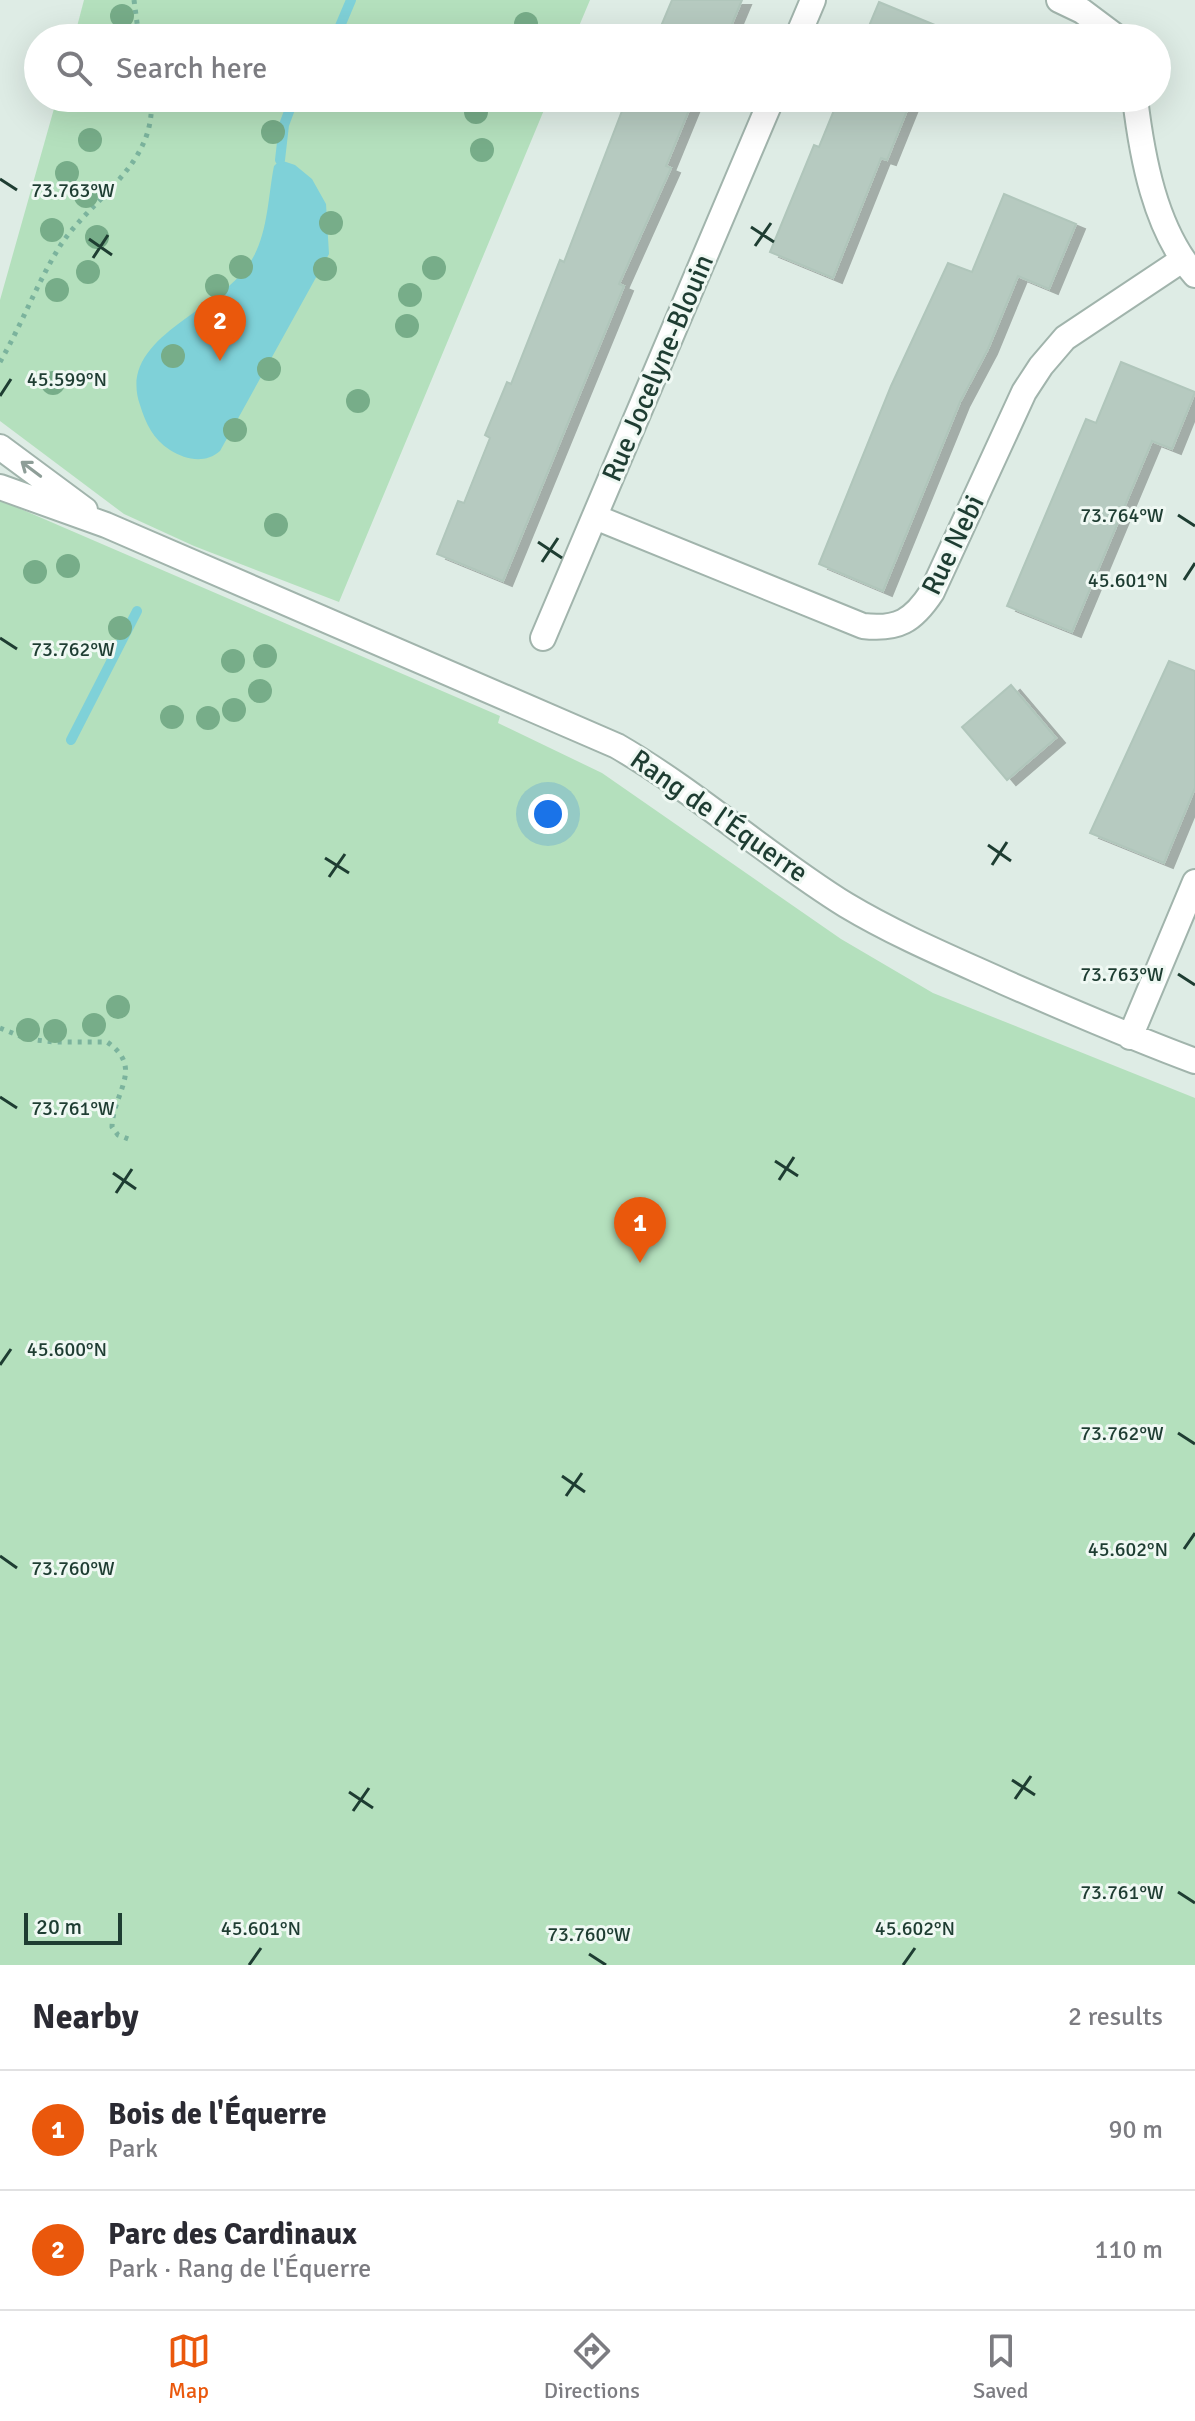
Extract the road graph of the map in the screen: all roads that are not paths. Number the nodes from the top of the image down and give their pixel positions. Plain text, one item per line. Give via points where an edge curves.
1 (813, 0) edge
2 (1059, 0) edge
3 (803, 24) edge
4 (1099, 24) edge
5 (766, 112) edge
6 (1137, 112) edge
7 (1189, 268) edge
8 (0, 447) edge
9 (0, 487) edge
10 (595, 517) junction
11 (106, 525) junction
12 (543, 638) dead end
13 (1195, 882) edge
14 (1130, 1037) junction
15 (1195, 1061) edge

1 - 3 street
2 - 4 street
5 - 10 street, Rue Jocelyne-Blouin
6 - 7 street via 1154,195
7 - 10 street, Rue Nebi via 1065,338 1041,366 1024,392 932,592 910,620 894,628 863,626
11 -> 8 street, Rang de l'Équerre
9 - 11 street, Rang de l'Équerre
10 - 12 street, Rue Jocelyne-Blouin
11 - 14 street, Rang de l'Équerre via 617,746 674,778 847,905 927,948
13 - 14 street
14 - 15 street, Rang de l'Équerre

